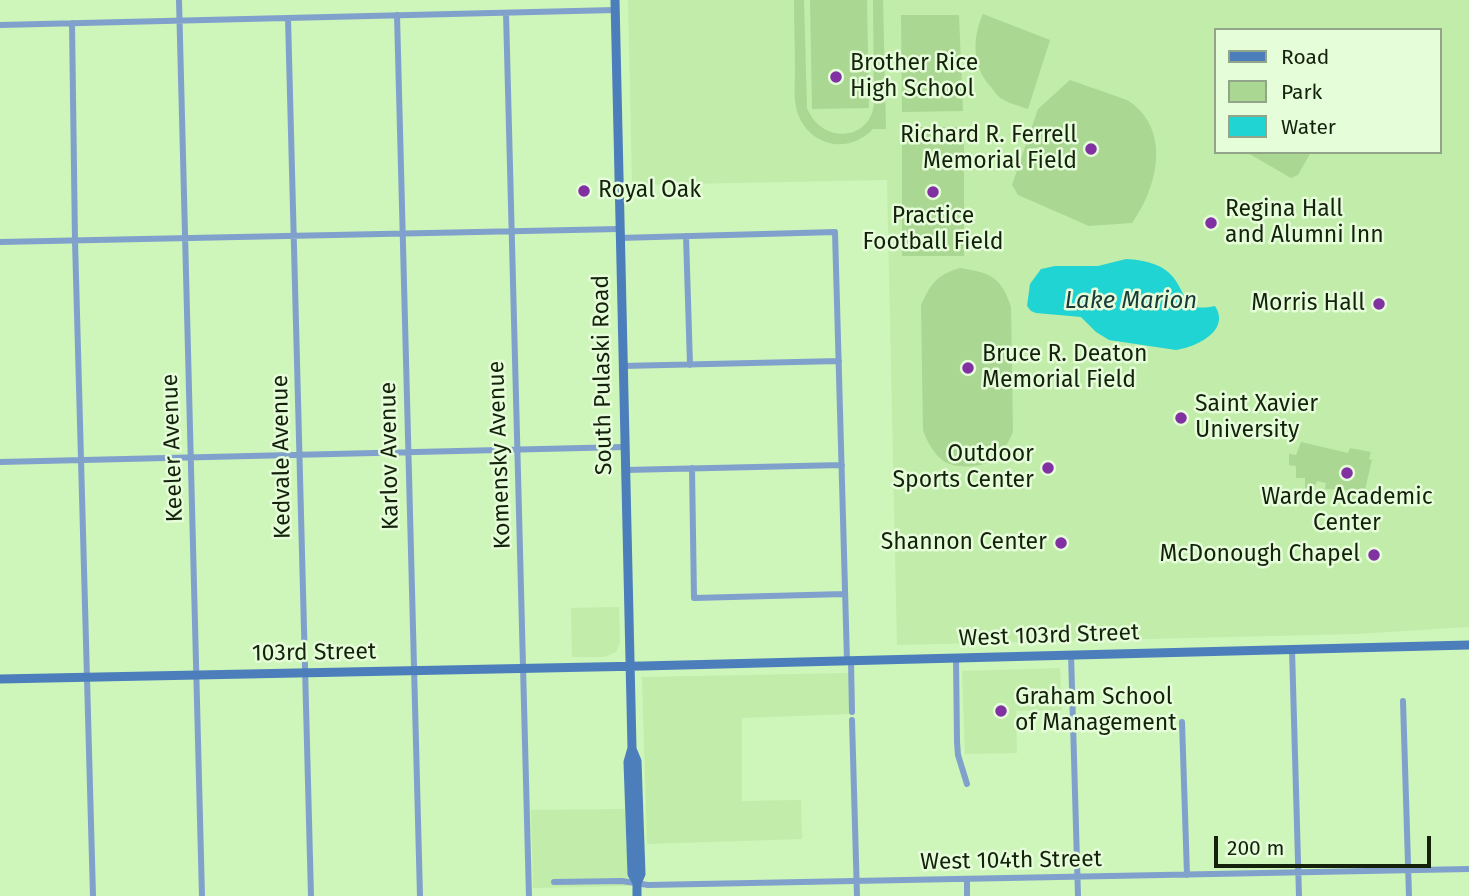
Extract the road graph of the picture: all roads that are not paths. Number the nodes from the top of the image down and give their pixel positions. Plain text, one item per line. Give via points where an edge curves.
1 (179, 0) edge
2 (615, 5) edge
3 (506, 13) junction
4 (397, 15) junction
5 (288, 18) junction
6 (179, 20) junction
7 (72, 23) junction
8 (0, 24) edge
9 (512, 231) junction
10 (619, 233) junction
11 (402, 234) junction
12 (294, 236) junction
13 (686, 236) junction
14 (185, 238) junction
15 (75, 241) junction
16 (0, 242) edge
17 (839, 361) junction
18 (690, 365) junction
19 (622, 366) junction
20 (624, 447) junction
21 (517, 450) junction
22 (407, 453) junction
23 (299, 455) junction
24 (191, 457) junction
25 (81, 461) junction
26 (0, 463) edge
27 (842, 465) junction
28 (692, 468) junction
29 (625, 470) junction
30 (845, 594) junction
31 (1469, 645) edge
32 (1292, 649) junction
33 (1071, 654) junction
34 (956, 658) junction
35 (849, 661) junction
36 (629, 666) junction
37 (523, 668) junction
38 (413, 671) junction
39 (304, 673) junction
40 (197, 675) junction
41 (88, 677) junction
42 (0, 679) edge
43 (1403, 701) dead end
44 (852, 712) dead end
45 (852, 720) dead end
46 (1182, 722) dead end
47 (967, 784) dead end
48 (1469, 869) edge
49 (1408, 870) junction
50 (1298, 873) junction
51 (1187, 875) junction
52 (1077, 877) junction
53 (967, 879) junction
54 (856, 881) junction
55 (555, 882) dead end
56 (637, 883) junction
57 (93, 896) edge
58 (202, 896) edge
59 (311, 896) edge
60 (420, 896) edge
61 (529, 896) edge
62 (637, 896) edge
63 (857, 896) edge
64 (968, 896) edge
65 (1078, 896) edge
66 (1299, 896) edge
67 (1409, 896) edge

1 - 6 street, Keeler Avenue
2 - 3 street
2 - 10 main road, South Pulaski Road
3 - 4 street
3 - 9 street, Komensky Avenue
4 - 5 street
4 - 11 street, Karlov Avenue
5 - 6 street
5 - 12 street, Kedvale Avenue
6 - 7 street
6 - 14 street, Keeler Avenue
7 - 8 street
7 - 15 street
9 - 10 street
9 - 11 street
9 - 21 street, Komensky Avenue
10 - 13 street
10 - 19 main road, South Pulaski Road
11 - 12 street
11 - 22 street, Karlov Avenue
12 - 14 street
12 - 23 street, Kedvale Avenue
13 - 17 street via 835,232
13 - 18 street
14 - 15 street
14 - 24 street, Keeler Avenue
15 - 16 street
15 - 25 street
17 - 18 street
17 - 27 street
18 - 19 street
19 - 20 main road, South Pulaski Road
20 - 21 street
20 - 29 main road, South Pulaski Road
21 - 22 street
21 - 37 street, Komensky Avenue
22 - 23 street
22 - 38 street, Karlov Avenue
23 - 24 street
23 - 39 street, Kedvale Avenue
24 - 25 street
24 - 40 street, Keeler Avenue
25 - 26 street
25 - 41 street
27 - 28 street
27 - 30 street
28 - 29 street
28 - 30 street via 694,598
29 - 36 main road, South Pulaski Road
30 - 35 street
31 - 32 main road, West 103rd Street
32 - 33 main road, West 103rd Street
32 - 50 street
33 - 34 main road, West 103rd Street
33 - 52 street
34 - 35 main road, West 103rd Street
34 - 47 street via 958,755
35 - 36 main road, West 103rd Street
35 - 44 street
36 - 37 main road, 103rd Street
36 - 56 main road, South Pulaski Road via 631,850
37 - 38 main road, 103rd Street
37 - 61 street, Komensky Avenue
38 - 39 main road, 103rd Street
38 - 60 street, Karlov Avenue
39 - 40 main road, 103rd Street
39 - 59 street, Kedvale Avenue
40 - 41 main road, 103rd Street
40 - 58 street, Keeler Avenue
41 - 42 main road, 103rd Street
41 - 57 street
43 - 49 street
45 - 54 street
46 - 51 street
48 - 49 street, West 104th Street
49 - 50 street, West 104th Street
49 - 67 street
50 - 51 street, West 104th Street
50 - 66 street
51 - 52 street, West 104th Street
52 - 53 street, West 104th Street
52 - 65 street
53 - 54 street, West 104th Street
53 - 64 street
54 - 56 street, West 104th Street
54 - 63 street
55 - 56 street, West 104th Street
56 - 62 main road, South Pulaski Road

